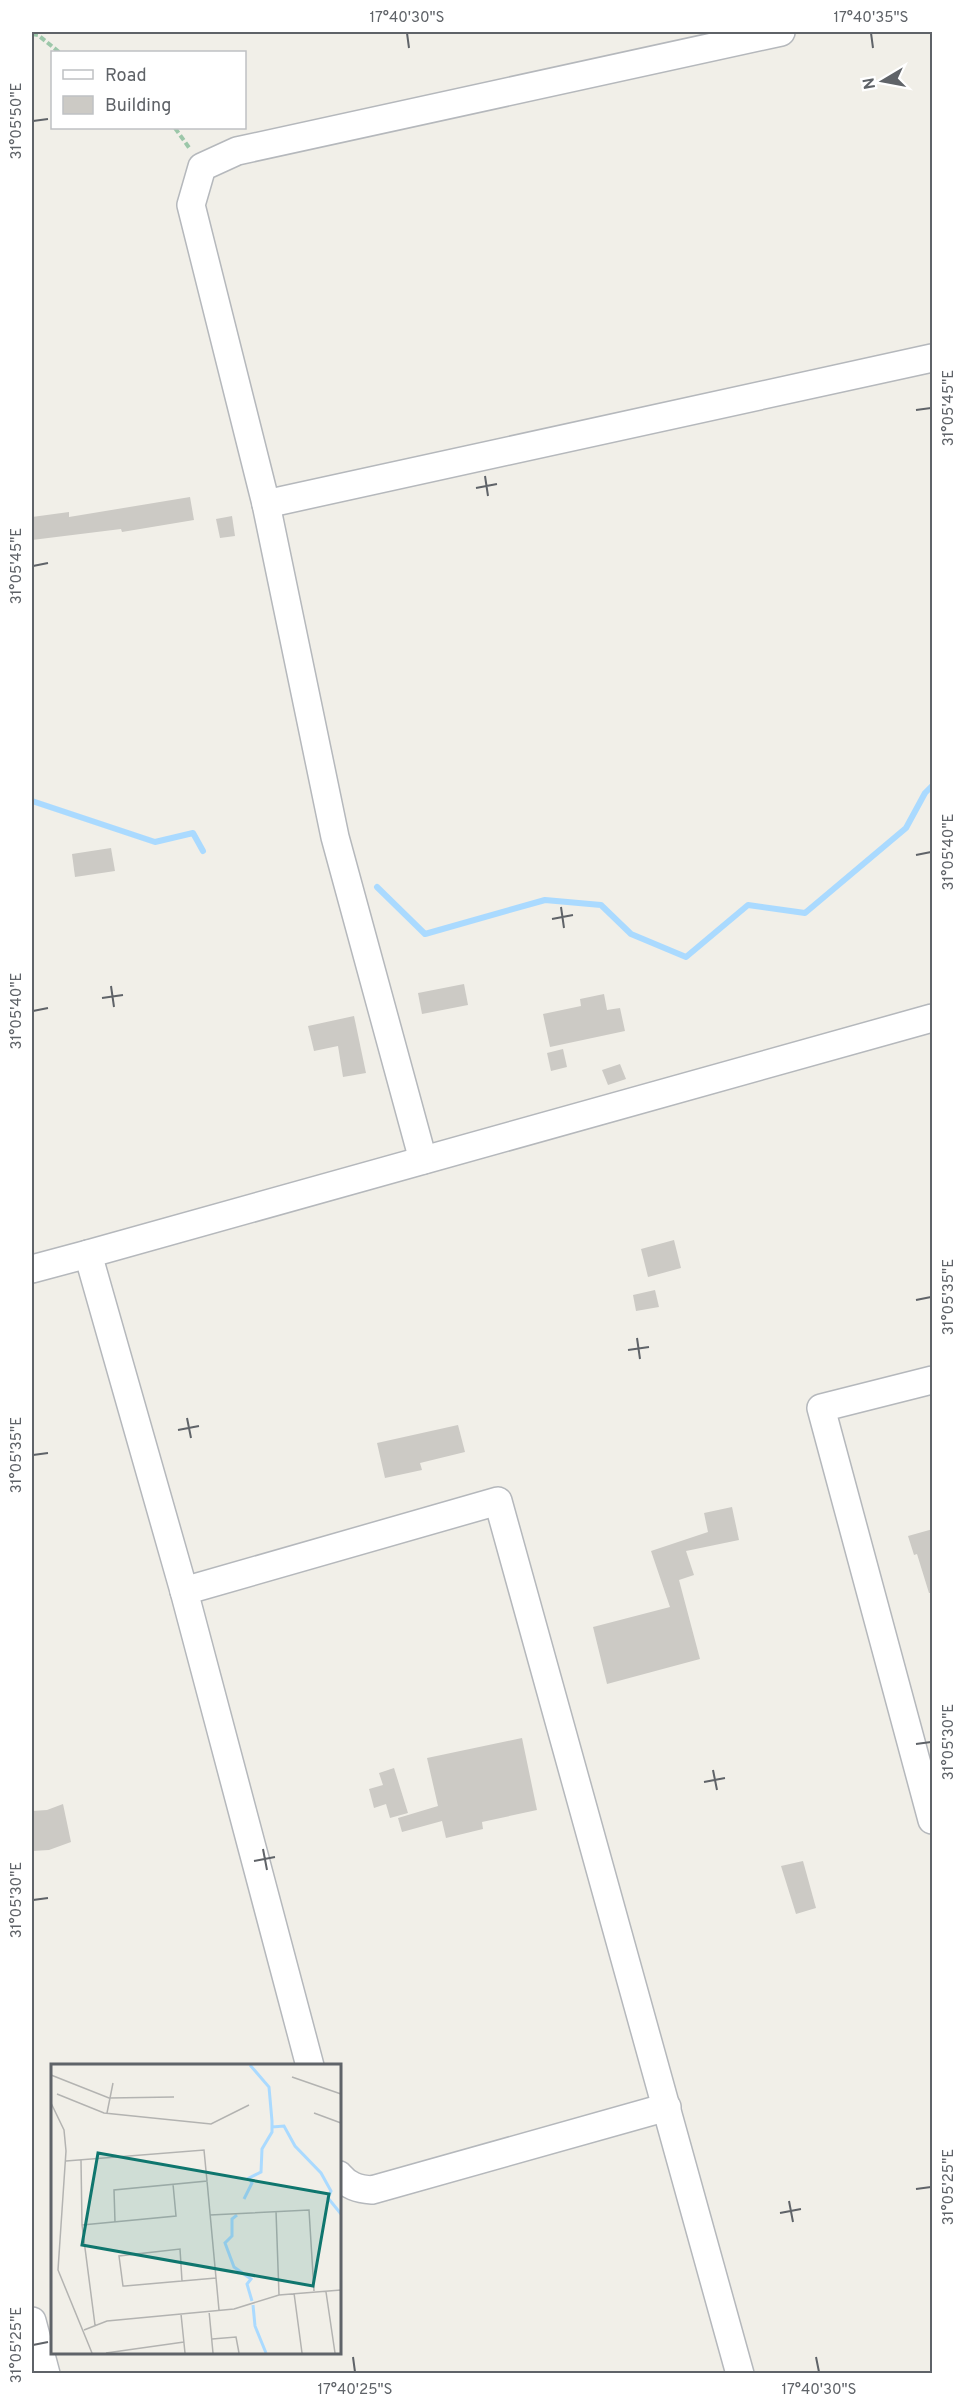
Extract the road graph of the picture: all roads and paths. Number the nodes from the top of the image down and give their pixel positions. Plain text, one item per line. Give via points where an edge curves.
1 (781, 32) edge
2 (32, 34) edge
3 (58, 51) edge
4 (933, 358) edge
5 (266, 504) junction
6 (933, 1018) edge
7 (423, 1160) junction
8 (88, 1254) junction
9 (32, 1269) edge
10 (933, 1380) edge
11 (184, 1591) junction
12 (933, 1820) edge
13 (309, 2064) edge
14 (667, 2107) junction
15 (340, 2176) edge
16 (32, 2321) edge
17 (46, 2373) edge
18 (740, 2373) edge

1 - 5 street via 237,151 202,167 191,205
2 - 3 path
4 - 5 street
5 - 7 street via 335,837
6 - 7 street
7 - 8 street
8 - 9 street
8 - 11 street
10 - 12 street via 820,1408
11 - 13 street
11 - 14 street via 498,1501
14 - 15 street via 372,2190 358,2189
14 - 18 street
16 - 17 street

